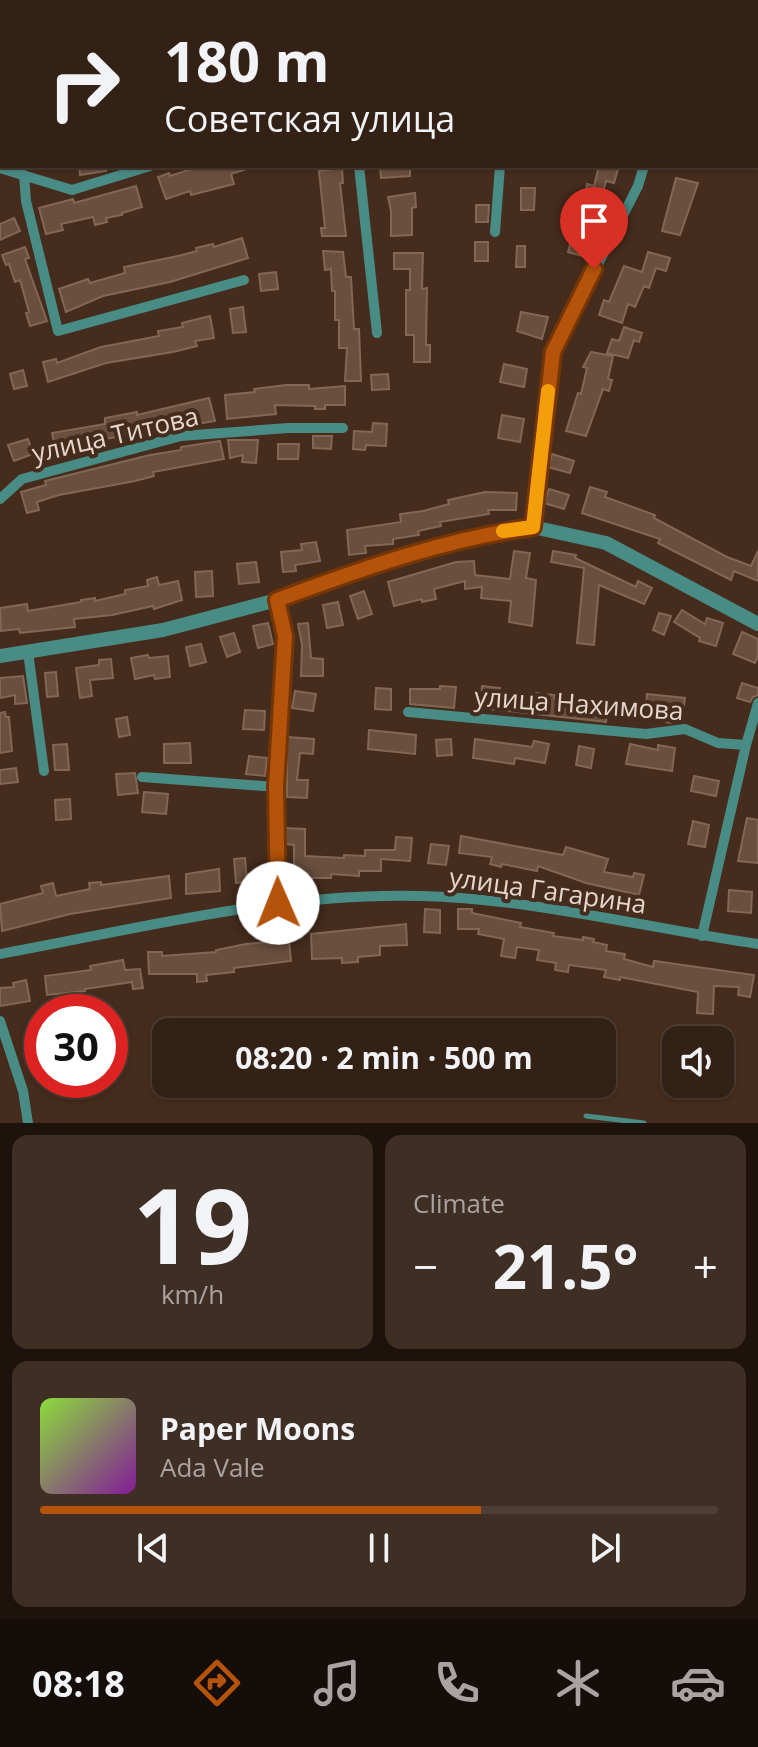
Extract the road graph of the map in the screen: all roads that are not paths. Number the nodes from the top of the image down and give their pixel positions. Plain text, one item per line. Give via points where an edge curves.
1 (0, 168) edge
2 (144, 168) edge
3 (359, 168) edge
4 (500, 168) edge
5 (643, 168) edge
6 (24, 175) junction
7 (495, 232) dead end
8 (244, 280) dead end
9 (377, 333) dead end
10 (343, 428) dead end
11 (0, 499) edge
12 (533, 527) junction
13 (277, 600) junction
14 (758, 624) edge
15 (28, 652) junction
16 (0, 656) edge
17 (758, 703) edge
18 (408, 712) dead end
19 (746, 745) junction
20 (44, 771) dead end
21 (142, 777) dead end
22 (276, 787) junction
23 (278, 903) junction
24 (702, 936) junction
25 (758, 944) edge
26 (0, 954) edge
27 (0, 1021) edge
28 (586, 1116) dead end
29 (28, 1123) edge
30 (644, 1123) edge

1 - 6 street
2 - 6 street via 72,190
3 - 9 street
4 - 7 street
5 - 12 street via 553,352
6 - 8 street via 58,331
10 - 11 street, улица Титова via 181,436 22,479
12 - 13 street via 486,533
12 - 14 street via 606,543
13 - 15 street via 163,630
13 - 22 street via 285,636
15 - 16 street
15 - 20 street
17 - 19 street
18 - 19 street, улица Нахимова via 646,734 685,729 718,743
19 - 24 street
21 - 22 street
22 - 23 street
23 - 24 street, улица Гагарина via 417,896 499,900
23 - 26 street, улица Гагарина
24 - 25 street, улица Гагарина
27 - 29 street
28 - 30 lane

